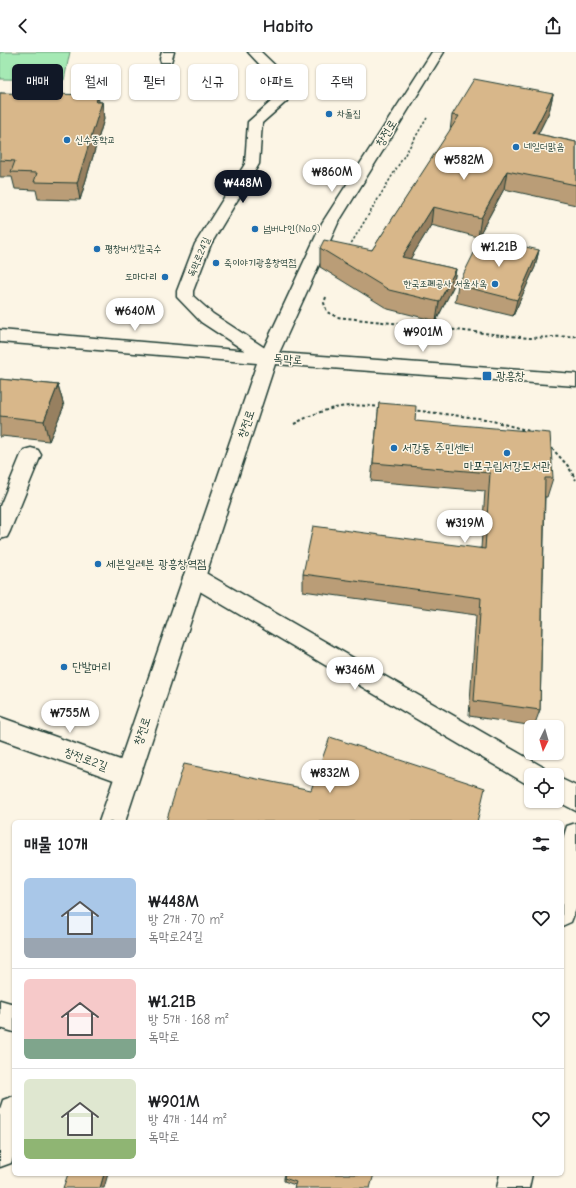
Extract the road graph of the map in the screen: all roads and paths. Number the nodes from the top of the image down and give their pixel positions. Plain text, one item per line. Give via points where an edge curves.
1 (254, 52) edge
2 (438, 52) edge
3 (429, 114) dead end
4 (348, 249) edge
5 (326, 296) dead end
6 (0, 336) edge
7 (576, 336) edge
8 (268, 358) junction
9 (576, 380) edge
10 (390, 408) edge
11 (405, 410) edge
12 (294, 424) dead end
13 (538, 436) edge
14 (543, 440) edge
15 (31, 455) dead end
16 (576, 480) edge
17 (0, 531) edge
18 (194, 577) junction
19 (0, 728) edge
20 (524, 769) edge
21 (128, 774) junction
22 (564, 792) edge
23 (576, 799) edge
24 (113, 820) edge
25 (576, 835) edge
26 (564, 902) edge
27 (0, 1014) edge
28 (12, 1017) edge
29 (12, 1116) edge
30 (0, 1152) edge
31 (516, 1176) edge
32 (513, 1188) edge

1 - 8 main road, 독막로24길 via 282,80 280,101 255,122 252,164 203,244 185,297 207,318
2 - 8 main road, 창전로 via 330,223
3 - 4 path
5 - 7 path via 324,303 327,312 337,317 529,338
6 - 8 main road, 독막로
8 - 9 main road, 독막로
8 - 18 main road, 창전로
10 - 12 path via 358,404 330,406
11 - 13 path via 485,419
14 - 16 path via 568,466
15 - 17 main road
18 - 20 main road
18 - 21 main road, 창전로
19 - 21 main road, 창전로2길
21 - 24 main road, 창전로
22 - 23 main road
25 - 26 main road
27 - 28 main road
29 - 30 main road
31 - 32 main road

